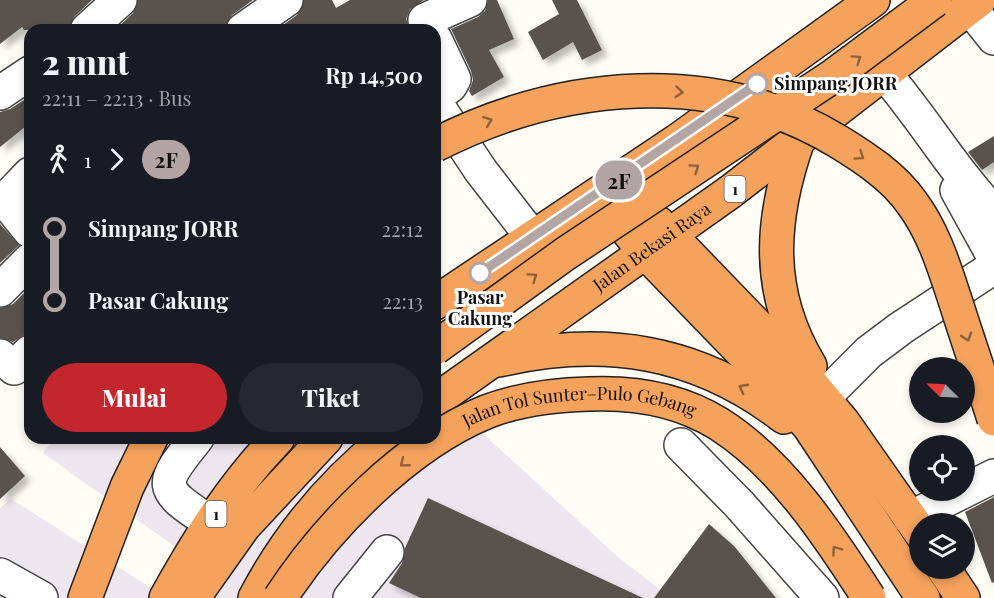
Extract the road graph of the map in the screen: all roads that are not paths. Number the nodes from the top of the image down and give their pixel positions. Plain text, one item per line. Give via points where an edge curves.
1 (120, 0) edge
2 (286, 0) edge
3 (470, 0) edge
4 (873, 0) edge
5 (935, 0) edge
6 (974, 4) edge
7 (426, 22) edge
8 (94, 24) edge
9 (252, 24) edge
10 (994, 38) edge
11 (441, 53) edge
12 (885, 74) junction
13 (24, 77) edge
14 (757, 84) junction
15 (0, 93) edge
16 (441, 93) edge
17 (441, 111) edge
18 (937, 138) junction
19 (798, 140) junction
20 (441, 142) edge
21 (24, 180) edge
22 (606, 189) junction
23 (994, 213) edge
24 (24, 224) edge
25 (532, 238) junction
26 (657, 244) junction
27 (994, 257) edge
28 (24, 266) edge
29 (994, 267) edge
30 (0, 290) edge
31 (441, 299) edge
32 (441, 344) edge
33 (0, 356) edge
34 (24, 358) edge
35 (488, 363) junction
36 (827, 394) junction
37 (441, 397) edge
38 (994, 419) edge
39 (843, 422) junction
40 (441, 437) edge
41 (148, 444) edge
42 (192, 444) edge
43 (273, 444) edge
44 (320, 444) edge
45 (381, 444) edge
46 (429, 444) edge
47 (681, 445) dead end
48 (836, 465) junction
49 (994, 476) edge
50 (934, 513) edge
51 (909, 516) edge
52 (210, 522) junction
53 (387, 552) dead end
54 (0, 575) edge
55 (950, 579) edge
56 (267, 592) edge
57 (41, 598) edge
58 (85, 598) edge
59 (166, 598) edge
60 (193, 598) edge
61 (301, 598) edge
62 (350, 598) edge
63 (822, 598) edge
64 (869, 598) edge
65 (923, 598) edge
66 (963, 598) edge

1 - 8 street
2 - 9 street
3 - 7 street
4 - 14 highway
32 -> 5 highway, bridge via 592,236 852,63
6 - 10 street
6 - 12 highway, Jalan Bekasi Raya / 1
11 - 16 street via 454,79
12 - 18 street
12 - 19 highway, Jalan Bekasi Raya / 1
13 - 15 street
14 - 19 highway
14 - 22 highway
17 - 25 street
18 - 23 street via 964,179
18 - 27 street via 956,188
19 - 26 highway, Jalan Bekasi Raya / 1
19 - 36 highway via 777,225 777,280 792,333
20 -> 38 highway, bridge via 526,108 586,95 636,90 729,98 801,121 879,170 919,212 936,245
21 - 24 street via 10,194 8,204
22 - 25 highway
22 - 26 highway via 621,223
25 - 31 highway
26 - 35 highway, Jalan Bekasi Raya / 1
26 - 39 highway via 796,366
26 - 48 highway via 809,426
28 - 30 street
29 - 36 street via 869,352
33 - 34 street via 14,368
35 - 37 highway, Jalan Bekasi Raya / 1
48 -> 35 highway via 757,395 675,359 583,348 535,352
36 - 39 highway
39 - 51 highway
64 -> 40 highway, Jalan Tol Sunter–Pulo Gebang, bridge via 783,482 735,436 676,404 616,394 522,401 487,412
41 - 58 highway via 127,487
42 - 52 street via 167,481 171,492 186,507
43 - 52 highway, 1
44 - 60 highway via 244,526
45 - 56 highway via 356,464 305,519
46 -> 56 highway, Jalan Tol Sunter–Pulo Gebang, bridge via 363,500 323,543
47 - 63 street
48 - 65 highway
49 - 50 street
52 - 59 highway, 1
53 - 62 street
54 - 57 street
55 - 66 highway
56 - 61 street

